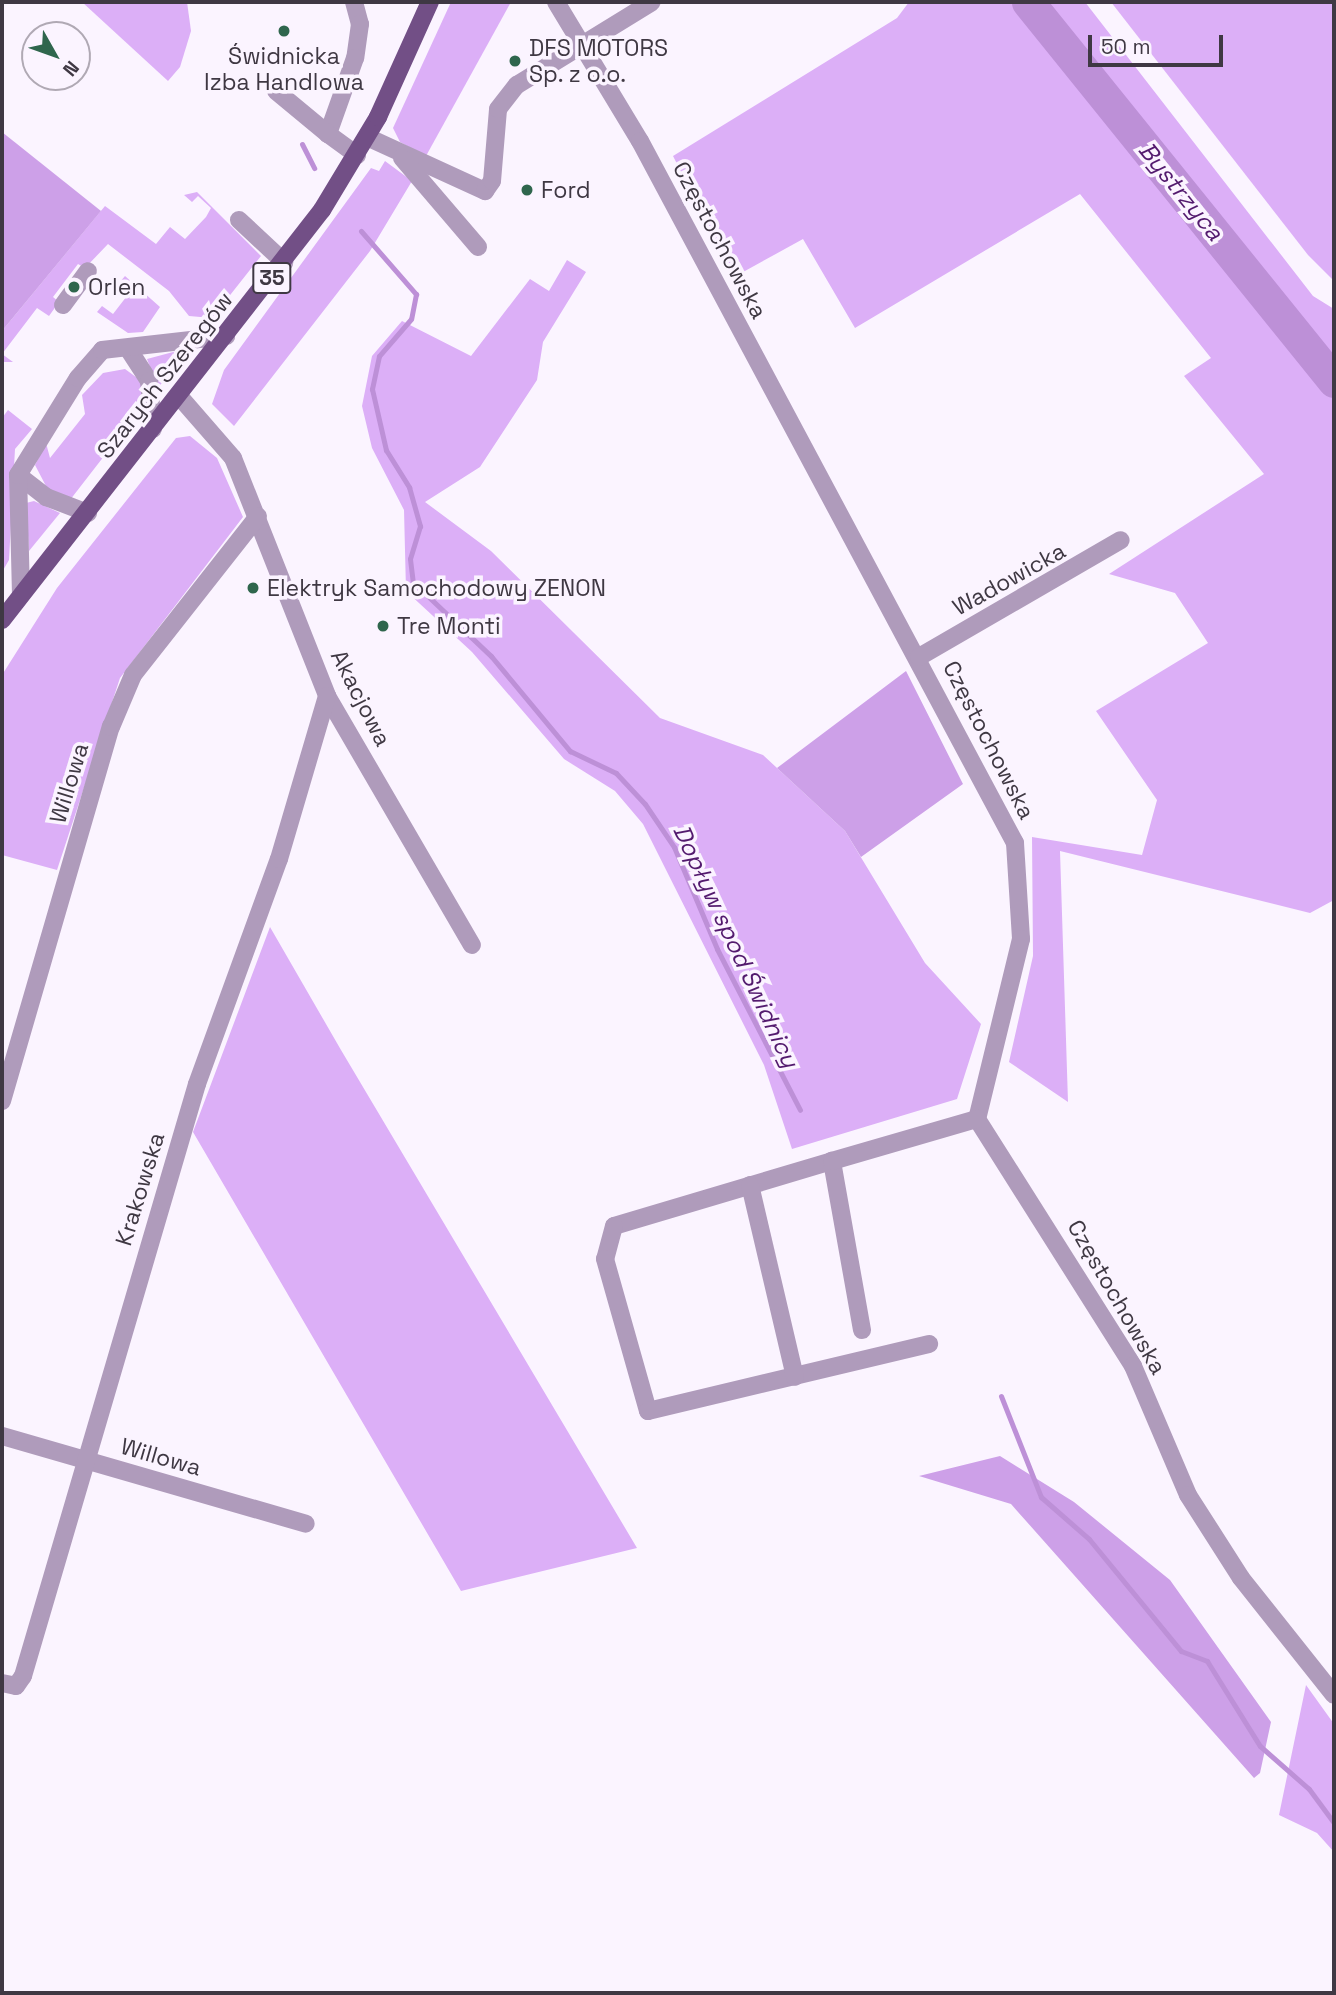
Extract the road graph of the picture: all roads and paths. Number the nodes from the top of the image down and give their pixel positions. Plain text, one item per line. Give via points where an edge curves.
1 (354, 2) edge
2 (430, 2) edge
3 (556, 2) edge
4 (652, 2) edge
5 (584, 41) junction
6 (276, 91) dead end
7 (328, 134) junction
8 (367, 137) junction
9 (357, 155) junction
10 (402, 158) junction
11 (239, 220) dead end
12 (478, 247) dead end
13 (284, 262) junction
14 (88, 271) dead end
15 (63, 305) dead end
16 (226, 336) junction
17 (129, 350) junction
18 (179, 396) junction
19 (153, 429) junction
20 (18, 475) junction
21 (88, 513) junction
22 (258, 516) junction
23 (1121, 540) dead end
24 (21, 595) junction
25 (2, 620) edge
26 (919, 657) junction
27 (327, 696) junction
28 (472, 945) dead end
29 (2, 1101) edge
30 (977, 1119) junction
31 (832, 1161) junction
32 (750, 1185) junction
33 (862, 1330) dead end
34 (929, 1344) dead end
35 (795, 1377) junction
36 (2, 1436) edge
37 (84, 1460) junction
38 (306, 1524) dead end
39 (2, 1683) edge
40 (1334, 1695) edge

1 - 7 street via 360,24 355,58
2 - 8 main road, Szarych Szeregów / 35
3 - 5 street, Częstochowska
4 - 5 street
5 - 10 street via 517,85 498,109 492,181 485,191
5 - 26 street, Częstochowska
6 - 7 street
7 - 9 street
8 - 9 main road, Szarych Szeregów / 35
8 - 10 street
9 - 13 main road, Szarych Szeregów / 35
10 - 12 street
11 - 13 street
13 - 16 main road, Szarych Szeregów / 35
14 - 15 street
16 - 17 street
16 - 18 main road, Szarych Szeregów / 35
17 - 19 street via 149,381
17 - 20 street via 102,350 32,446
18 - 19 main road, Szarych Szeregów / 35
18 - 22 street, Akacjowa via 233,458
19 - 21 main road, Szarych Szeregów / 35
20 - 21 street via 46,497
20 - 24 street
21 - 24 main road, Szarych Szeregów / 35
22 - 27 street, Akacjowa
22 - 29 street, Willowa via 129,685
23 - 26 street, Wadowicka
24 - 25 main road, Szarych Szeregów / 35
26 - 30 street, Częstochowska via 1014,843 1021,939
27 - 28 street, Akacjowa
27 - 37 street, Krakowska via 279,859 197,1084
30 - 31 street
30 - 40 street, Częstochowska via 1133,1366 1195,1505 1241,1578
31 - 32 street
31 - 33 street
32 - 35 street
32 - 35 street via 614,1226 606,1259 648,1410
34 - 35 street
36 - 37 street, Willowa
37 - 38 street, Willowa
37 - 39 street, Krakowska via 23,1676 16,1686

